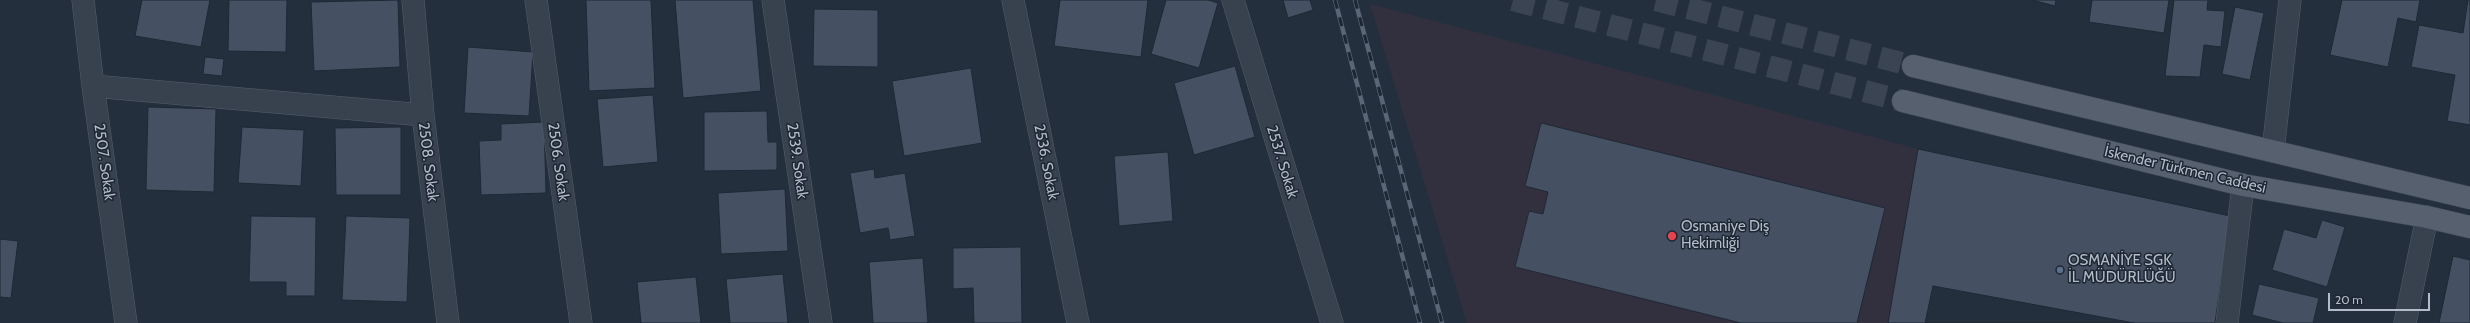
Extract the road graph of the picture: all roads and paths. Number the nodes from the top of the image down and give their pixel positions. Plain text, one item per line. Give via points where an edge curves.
1 (83, 0) edge
2 (413, 0) edge
3 (536, 0) edge
4 (773, 0) edge
5 (1013, 0) edge
6 (1233, 0) edge
7 (2290, 0) edge
8 (1913, 66) tunnel mouth
9 (93, 86) junction
10 (1903, 101) tunnel mouth
11 (423, 115) junction
12 (2273, 151) junction
13 (2242, 185) junction
14 (2470, 198) edge
15 (2427, 216) junction
16 (2470, 227) edge
17 (126, 323) edge
18 (448, 323) edge
19 (581, 323) edge
20 (821, 323) edge
21 (1078, 323) edge
22 (1332, 323) edge
23 (2227, 323) edge
24 (2405, 323) edge

1 - 9 street, 2507. Sokak
2 - 11 street, 2508. Sokak
3 - 19 street, 2506. Sokak
4 - 20 street, 2539. Sokak
5 - 21 street, 2536. Sokak
6 - 22 street, 2537. Sokak
7 - 12 street
8 - 12 main road
9 - 11 street
9 - 17 street, 2507. Sokak
10 - 13 main road, İskender Türkmen Caddesi
11 - 18 street, 2508. Sokak
12 - 14 main road
13 - 15 main road, İskender Türkmen Caddesi
13 - 23 street
15 - 16 main road, İskender Türkmen Caddesi
15 - 24 street

